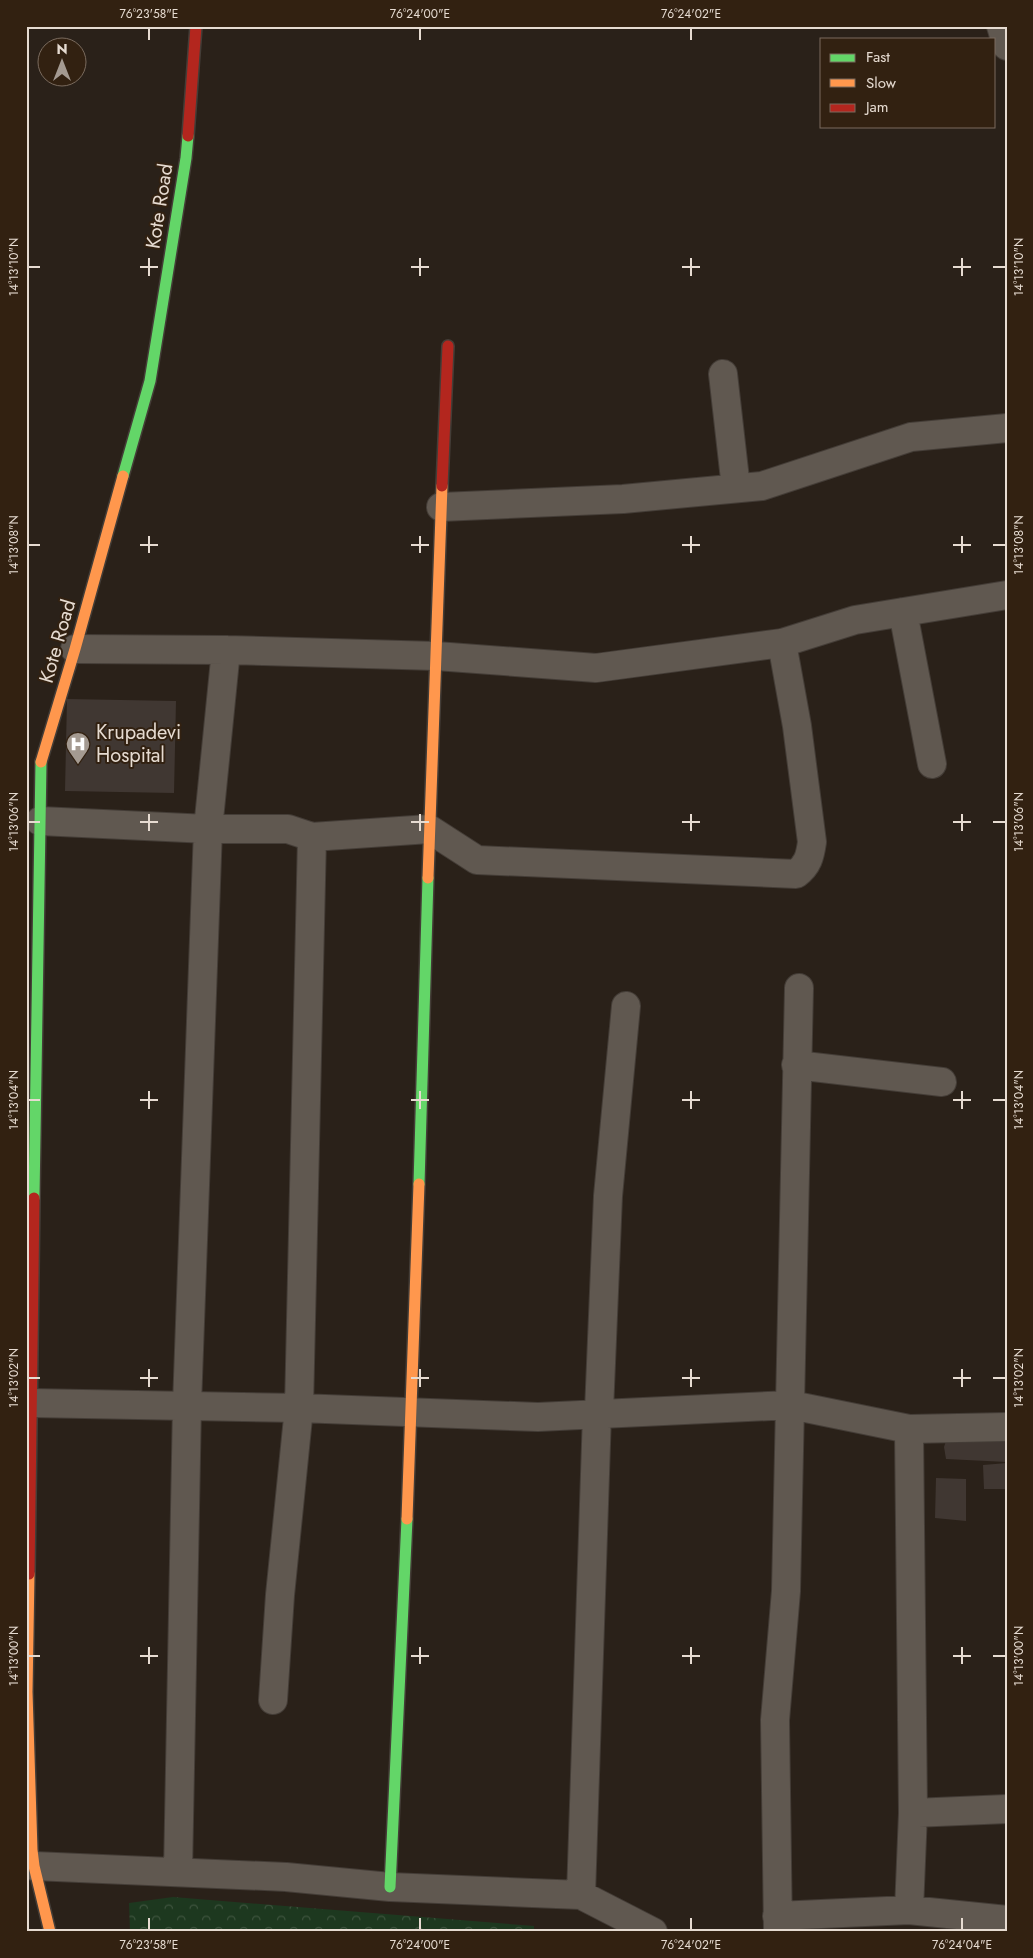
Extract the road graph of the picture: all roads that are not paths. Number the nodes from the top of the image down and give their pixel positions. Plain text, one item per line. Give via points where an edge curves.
1 (196, 26) edge
2 (1000, 26) edge
3 (1007, 46) edge
4 (448, 346) dead end
5 (723, 374) dead end
6 (1007, 428) edge
7 (736, 488) junction
8 (441, 507) junction
9 (1007, 595) edge
10 (903, 612) junction
11 (782, 643) junction
12 (75, 649) junction
13 (226, 650) junction
14 (436, 656) junction
15 (932, 764) dead end
16 (40, 821) junction
17 (208, 829) junction
18 (429, 829) junction
19 (312, 837) junction
20 (799, 988) dead end
21 (626, 1006) dead end
22 (796, 1065) junction
23 (942, 1082) dead end
24 (31, 1403) junction
25 (791, 1405) junction
26 (188, 1406) junction
27 (299, 1408) junction
28 (412, 1412) junction
29 (597, 1414) junction
30 (1007, 1427) edge
31 (909, 1430) junction
32 (273, 1700) dead end
33 (1007, 1809) edge
34 (912, 1813) junction
35 (34, 1866) junction
36 (178, 1872) junction
37 (390, 1887) junction
38 (582, 1895) junction
39 (909, 1910) junction
40 (1007, 1920) edge
41 (778, 1924) edge
42 (50, 1932) edge
43 (654, 1932) edge

1 - 12 street, Kote Road via 186,158 150,381
2 - 3 street
4 - 8 street
5 - 7 street
6 - 7 street via 911,437 762,486
7 - 8 street via 623,499
8 - 14 street
9 - 10 street
10 - 11 street via 855,620
10 - 15 street
11 - 14 street via 596,668
11 - 18 street via 812,842 810,859 796,874 477,860
12 - 13 street
12 - 16 street, Kote Road via 41,759
13 - 14 street
13 - 17 street
14 - 18 street
16 - 17 street
16 - 24 street, Kote Road
17 - 19 street via 288,829
17 - 26 street
18 - 19 street
18 - 28 street
19 - 27 street
20 - 22 street
21 - 29 street via 608,1196 600,1412
22 - 23 street
22 - 25 street
24 - 26 street
24 - 35 street, Kote Road via 27,1692
25 - 29 street
25 - 31 street
25 - 41 street via 786,1591 775,1720
26 - 27 street
26 - 36 street
27 - 28 street
27 - 32 street
28 - 29 street via 538,1417
28 - 37 street
29 - 38 street
30 - 31 street
31 - 34 street
33 - 34 street
34 - 39 street
35 - 36 street
35 - 42 street, Kote Road
36 - 37 street via 286,1877
37 - 38 street
38 - 43 street
39 - 40 street
39 - 41 street

